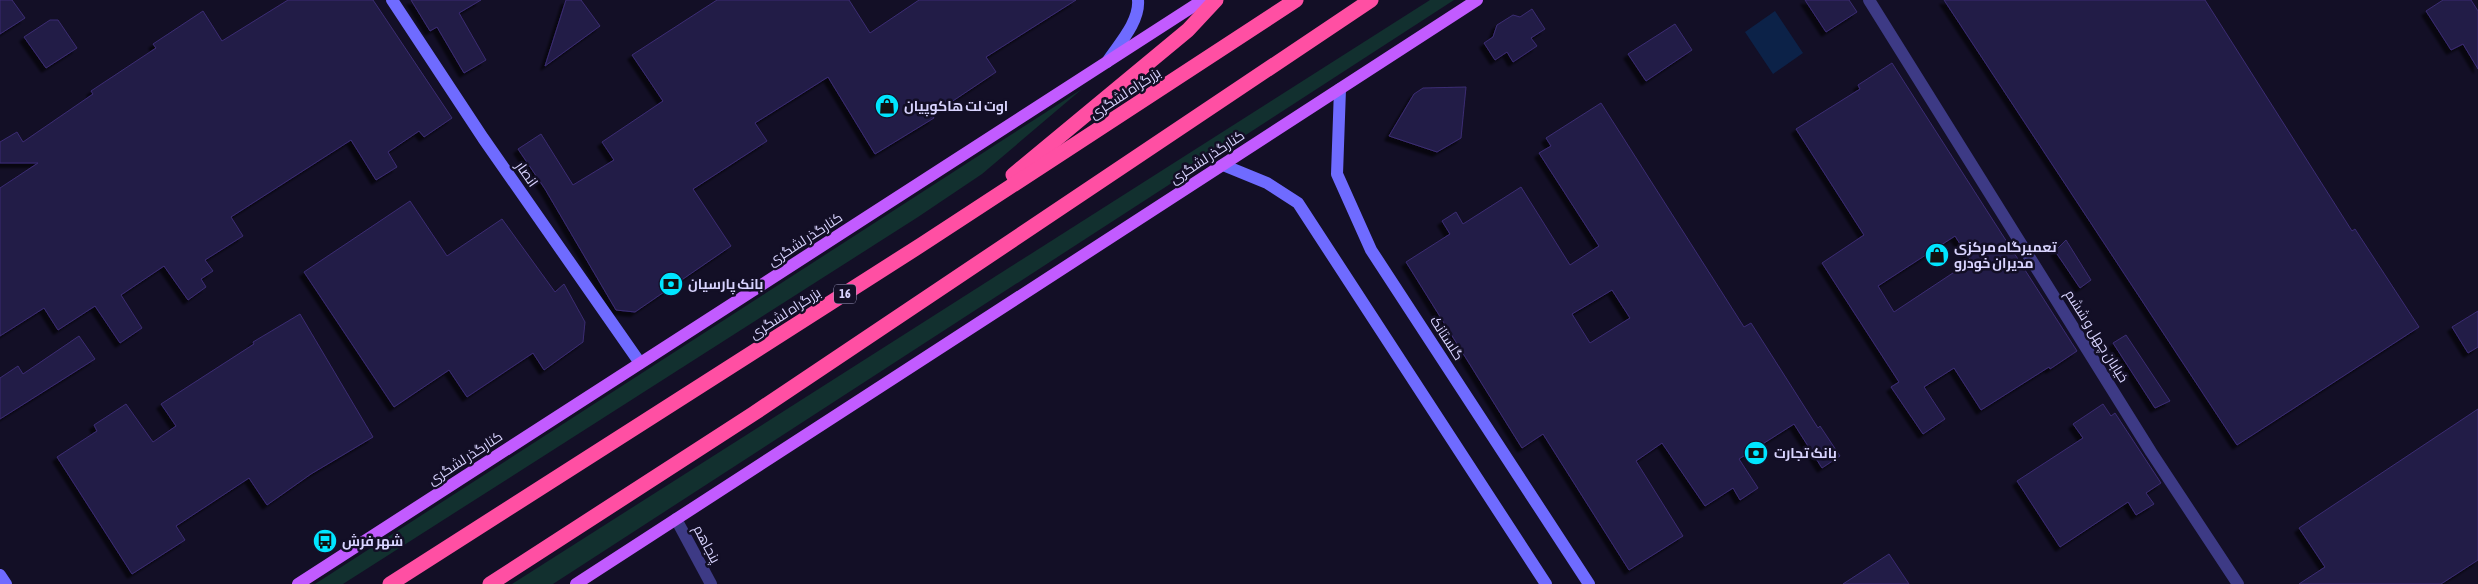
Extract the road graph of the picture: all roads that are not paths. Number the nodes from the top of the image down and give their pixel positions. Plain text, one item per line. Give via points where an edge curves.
1 (392, 0) edge
2 (1138, 0) edge
3 (1202, 0) edge
4 (1216, 0) edge
5 (1296, 0) edge
6 (1371, 0) edge
7 (1381, 0) edge
8 (1477, 0) edge
9 (1869, 0) edge
10 (1350, 13) junction
11 (1106, 62) junction
12 (1340, 89) junction
13 (1222, 165) junction
14 (956, 223) junction
15 (640, 363) junction
16 (676, 519) junction
17 (0, 575) edge
18 (6, 584) edge
19 (298, 584) edge
20 (390, 584) edge
21 (490, 584) edge
22 (576, 584) edge
23 (711, 584) edge
24 (1546, 584) edge
25 (1589, 584) edge
26 (2238, 584) edge

1 - 15 street, انصار via 483,138
2 - 11 street via 1139,8 1129,28
3 - 11 main road, کنارگذر لشگری
4 - 14 highway via 1188,30
5 - 14 highway, بزرگراه لشگری / 16
6 - 10 highway
7 - 10 main road
8 - 12 main road, کنارگذر لشگری
9 - 26 street, خیابان چهل و ششم
10 - 21 highway via 753,414
11 - 15 main road, کنارگذر لشگری
12 - 13 main road, کنارگذر لشگری
12 - 25 street, گلستانک via 1337,174 1371,250
13 - 16 main road, کنارگذر لشگری
13 - 24 street via 1267,183 1298,203
14 - 20 highway, بزرگراه لشگری / 16
15 - 19 main road, کنارگذر لشگری
16 - 22 main road, کنارگذر لشگری
16 - 23 street, پنجاهم
17 - 18 street

